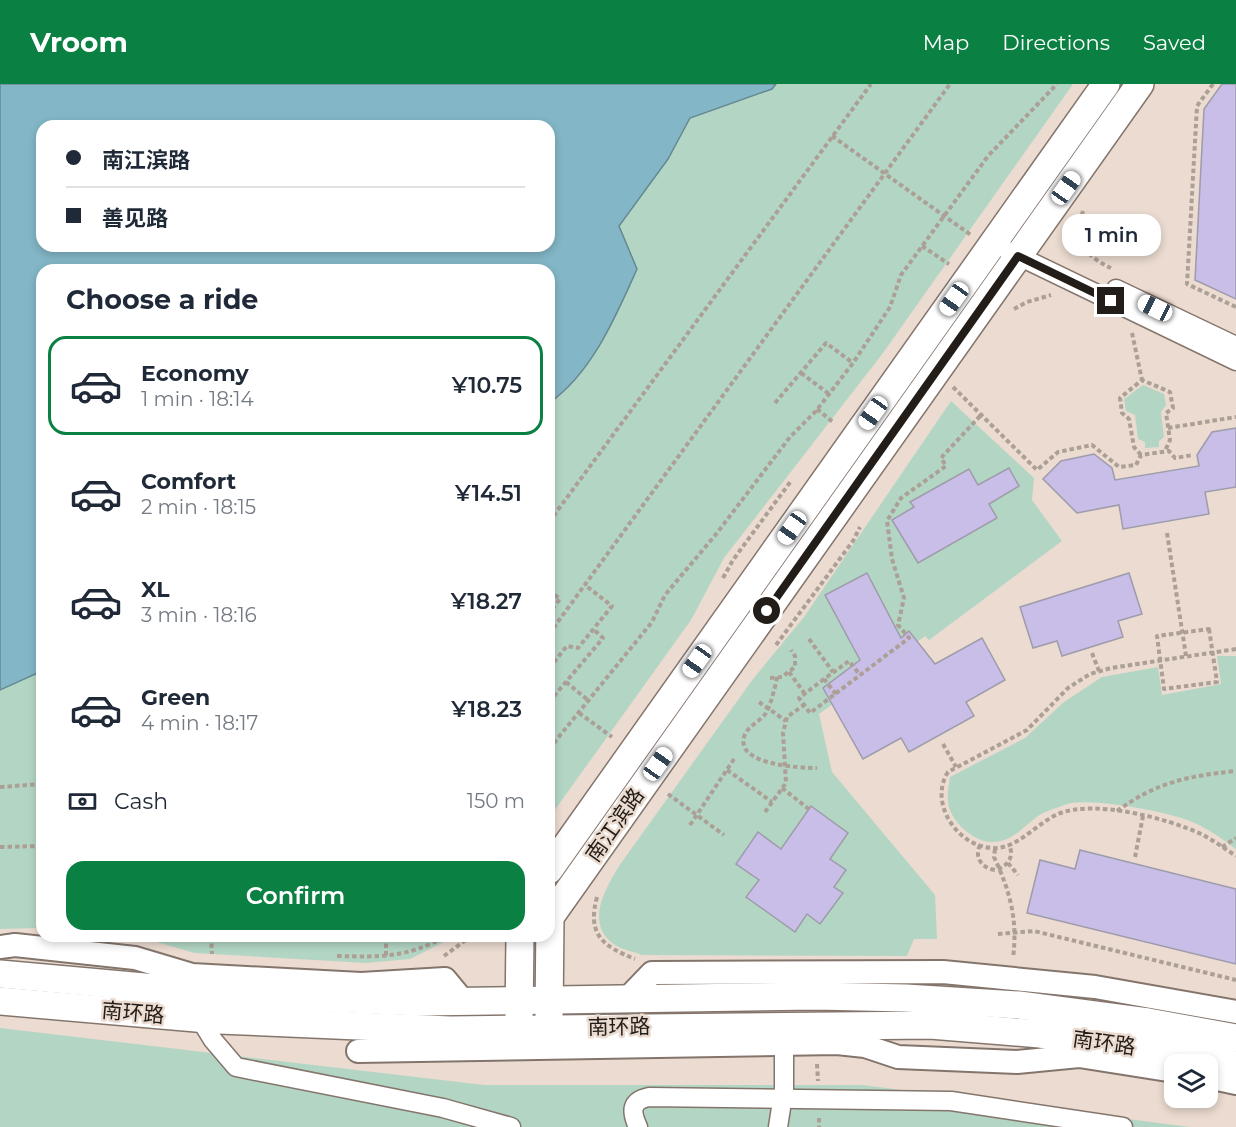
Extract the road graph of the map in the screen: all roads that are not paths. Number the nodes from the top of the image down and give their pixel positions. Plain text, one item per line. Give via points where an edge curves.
1 (1106, 84) edge
2 (1140, 84) edge
3 (988, 238) junction
4 (1021, 251) junction
5 (1236, 346) edge
6 (1236, 361) edge
7 (555, 861) edge
8 (555, 910) edge
9 (520, 942) edge
10 (550, 942) edge
11 (0, 947) edge
12 (0, 974) edge
13 (0, 1000) edge
14 (625, 1001) junction
15 (464, 1002) junction
16 (519, 1002) junction
17 (549, 1002) junction
18 (1236, 1012) edge
19 (200, 1018) junction
20 (519, 1028) junction
21 (549, 1028) junction
22 (784, 1034) junction
23 (1236, 1038) edge
24 (358, 1051) dead end
25 (1236, 1065) edge
26 (1164, 1069) edge
27 (1218, 1079) edge
28 (1236, 1083) edge
29 (783, 1097) junction
30 (512, 1127) edge
31 (638, 1127) edge
32 (778, 1127) edge
33 (1124, 1127) edge

1 - 3 main road, 南江滨路
2 - 4 main road, 南江滨路
3 - 4 street
3 - 7 main road, 南江滨路
4 - 5 street
4 - 6 street
4 - 8 main road, 南江滨路
9 - 16 main road
10 - 17 main road, 南江滨路
11 - 15 street via 15,945 135,957 192,975 361,984 445,979
12 - 15 main road, 南环路 via 222,994
13 - 19 main road, 南环路
14 - 17 main road, 南环路
14 - 18 street via 652,973 943,972 1095,987
14 - 23 main road, 南环路 via 816,996 1007,1004
15 - 16 main road, 南环路
16 - 17 main road, 南环路
16 - 20 main road
17 - 21 main road, 南江滨路
19 - 20 main road, 南环路 via 450,1030
19 - 30 street via 236,1067 443,1108
20 - 21 main road, 南环路
21 - 22 main road, 南环路
22 - 24 street
22 - 25 main road, 南环路 via 930,1025 1040,1034 1186,1054
22 - 26 street via 865,1046 898,1057 1017,1062 1079,1056
22 - 29 street
27 - 28 street
29 - 31 street via 639,1099 632,1114
29 - 32 street
29 - 33 street via 951,1101

